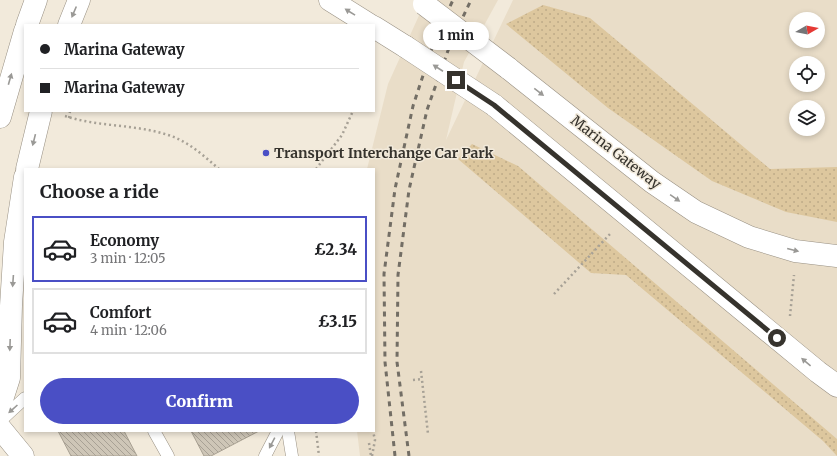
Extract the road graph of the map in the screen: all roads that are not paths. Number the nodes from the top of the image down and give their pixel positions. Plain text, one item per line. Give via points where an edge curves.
1 (36, 0) edge
2 (79, 0) edge
3 (330, 0) edge
4 (421, 2) edge
5 (27, 24) edge
6 (69, 24) edge
7 (368, 24) edge
8 (375, 28) edge
9 (24, 34) edge
10 (41, 112) edge
11 (0, 117) edge
12 (28, 168) edge
13 (24, 194) edge
14 (20, 248) edge
15 (837, 256) edge
16 (837, 386) edge
17 (24, 399) edge
18 (0, 406) edge
19 (0, 421) edge
20 (0, 425) edge
21 (0, 428) edge
22 (0, 432) edge
23 (155, 432) edge
24 (277, 432) edge
25 (288, 432) edge
26 (23, 456) edge
27 (168, 456) edge
28 (265, 456) edge
29 (292, 456) edge

1 - 5 main road
2 -> 6 main road
7 -> 3 main road
4 -> 15 main road, Marina Gateway, bridge via 652,182 696,212 749,237 795,251
16 -> 8 main road, bridge via 494,105
11 -> 9 main road
10 -> 12 main road
13 - 14 main road
14 -> 18 main road via 11,306 9,378
17 -> 19 lane
20 - 21 main road
21 - 22 main road
21 - 26 main road
23 - 27 lane
24 -> 28 lane
25 - 29 lane

